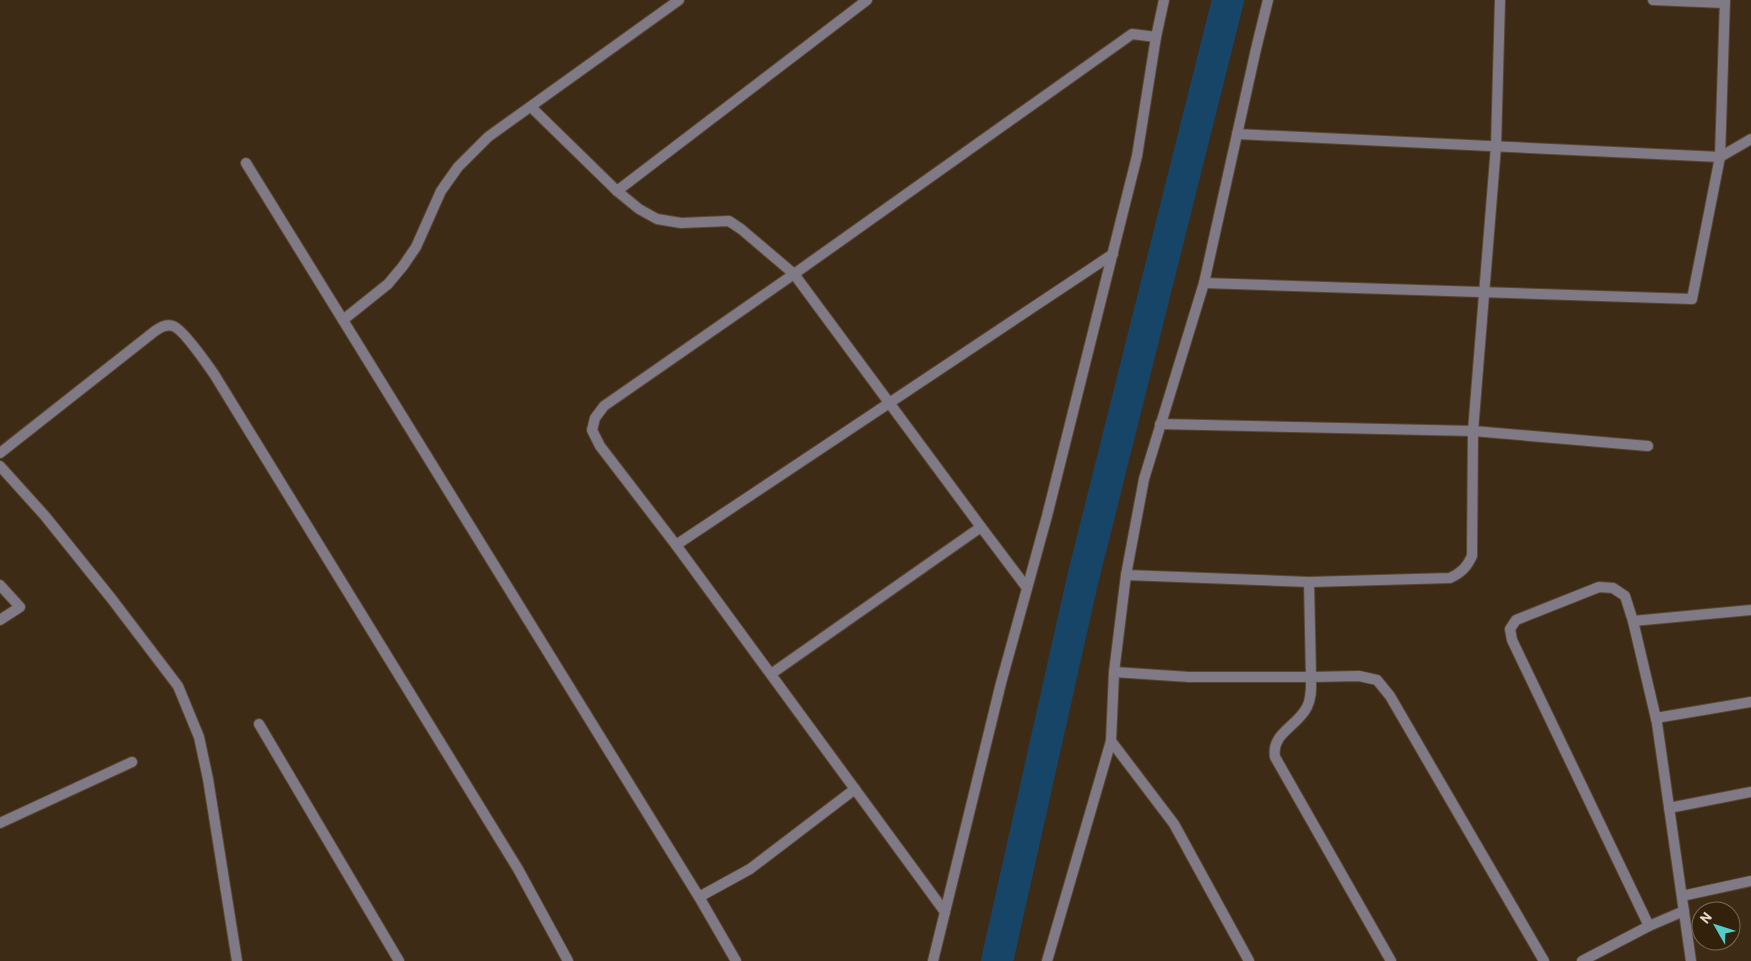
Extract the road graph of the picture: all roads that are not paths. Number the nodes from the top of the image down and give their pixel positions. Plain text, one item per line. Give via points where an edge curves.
1 (679, 0) edge
2 (867, 0) edge
3 (1164, 0) edge
4 (1268, 0) edge
5 (1500, 0) edge
6 (1653, 0) edge
7 (1724, 2) edge
8 (1156, 36) junction
9 (531, 107) junction
10 (1237, 134) junction
11 (1751, 139) edge
12 (1496, 146) junction
13 (1720, 156) junction
14 (246, 163) dead end
15 (616, 191) junction
16 (1113, 254) junction
17 (794, 274) junction
18 (1204, 283) junction
19 (1484, 292) junction
20 (343, 320) junction
21 (889, 404) junction
22 (1160, 424) junction
23 (1473, 432) junction
24 (1648, 446) dead end
25 (0, 453) edge
26 (0, 466) edge
27 (981, 527) junction
28 (676, 545) junction
29 (1126, 576) junction
30 (1309, 582) junction
31 (0, 584) edge
32 (1027, 588) junction
33 (1751, 610) edge
34 (0, 620) edge
35 (1633, 621) junction
36 (1114, 672) junction
37 (771, 674) junction
38 (1311, 676) junction
39 (1751, 702) edge
40 (1656, 718) junction
41 (259, 724) dead end
42 (1110, 741) junction
43 (132, 762) dead end
44 (855, 789) junction
45 (1751, 792) edge
46 (1669, 808) junction
47 (0, 823) edge
48 (1751, 882) edge
49 (1682, 896) junction
50 (699, 897) junction
51 (1684, 911) junction
52 (945, 912) junction
53 (1649, 926) junction
54 (237, 961) edge
55 (399, 961) edge
56 (568, 961) edge
57 (736, 961) edge
58 (933, 961) edge
59 (1047, 961) edge
60 (1248, 961) edge
61 (1391, 961) edge
62 (1544, 961) edge
63 (1582, 961) edge
64 (1691, 961) edge

1 - 9 street
2 - 15 street
3 - 8 street
4 - 10 street
5 - 12 street
6 - 7 street
7 - 13 street
8 - 16 street via 1137,156
8 - 17 street via 1132,34
9 - 15 street
9 - 20 street via 488,137 458,167 441,191 416,247 403,266 388,284
10 - 12 street
10 - 18 street
11 - 13 street
12 - 13 street
12 - 19 street
13 - 19 street via 1692,298
14 - 20 street
15 - 17 street via 639,210 657,219 681,223 729,221
16 - 21 street
16 - 32 street
17 - 21 street
17 - 28 street via 604,406 595,418 592,430 600,446
18 - 19 street
18 - 22 street
19 - 23 street
20 - 50 street
21 - 27 street
21 - 28 street
22 - 23 street
22 - 29 street via 1144,479
23 - 24 street
23 - 30 street via 1472,556 1460,573 1450,578
25 - 56 street via 155,330 164,325 174,326 183,333 214,374 508,852
26 - 54 street via 69,546 178,686 199,737
27 - 32 street
27 - 37 street
28 - 37 street
29 - 30 street
29 - 36 street
30 - 38 street
31 - 34 street via 20,607
32 - 52 street
33 - 35 street
35 - 40 street
35 - 53 street via 1625,596 1613,588 1599,587 1516,620 1510,629 1516,648
36 - 38 street via 1189,677
36 - 42 street
37 - 44 street
38 - 61 street via 1311,695 1307,706 1277,739 1276,757
38 - 62 street via 1359,676 1378,680
39 - 40 street
40 - 46 street
41 - 55 street
42 - 59 street
42 - 60 street via 1174,824
43 - 47 street
44 - 50 street via 750,869
44 - 52 street
45 - 46 street
46 - 49 street
48 - 49 street
49 - 51 street
50 - 57 street
51 - 53 street
51 - 64 street
52 - 58 street
53 - 63 street

